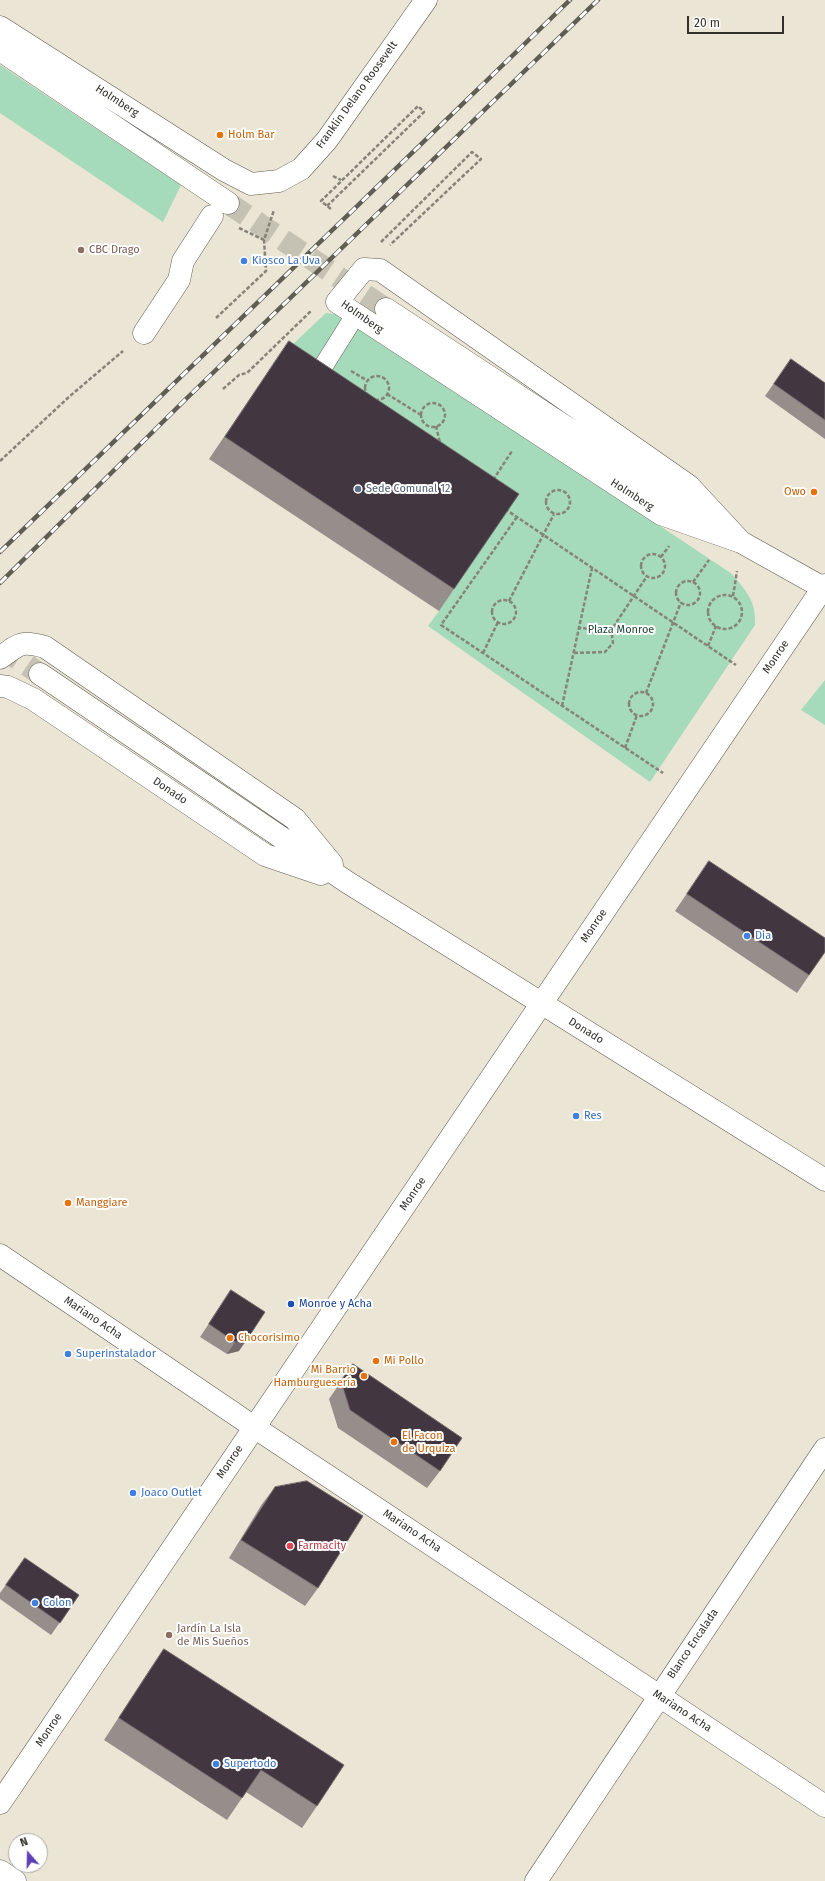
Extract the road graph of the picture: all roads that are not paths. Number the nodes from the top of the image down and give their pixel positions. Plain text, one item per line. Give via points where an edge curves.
1 (426, 0) edge
2 (0, 27) edge
3 (0, 50) edge
4 (280, 181) joint
5 (386, 309) tunnel mouth
6 (356, 314) junction
7 (144, 333) road end
8 (314, 381) edge
9 (741, 542) junction
10 (824, 587) edge
11 (0, 658) edge
12 (40, 674) tunnel mouth
13 (0, 686) edge
14 (347, 882) junction
15 (542, 1003) junction
16 (825, 1180) edge
17 (0, 1255) edge
18 (254, 1427) junction
19 (825, 1449) edge
20 (659, 1696) junction
21 (0, 1803) edge
22 (825, 1806) edge
23 (0, 1871) edge
24 (15, 1881) edge
25 (536, 1881) edge

1 - 4 street, Franklin Delano Roosevelt via 327,140 301,169
2 - 4 street, Holmberg via 224,170 251,184
3 - 7 street, Holmberg via 220,209 183,261 179,280
5 - 9 street, Holmberg
6 - 8 lane
6 - 9 street, Holmberg via 661,514
6 - 9 street, Holmberg via 337,302 364,269 380,270 689,486
9 - 10 street, Holmberg
10 - 15 street, Monroe
11 - 14 street, Donado via 17,645 28,642 44,647 295,819
12 - 14 street, Donado
13 - 14 street, Donado via 8,687 33,699 265,855
14 - 15 street, Donado
15 - 16 street, Donado
15 - 18 street, Monroe
17 - 18 street, Mariano Acha
18 - 20 street, Mariano Acha
18 - 21 street, Monroe
19 - 20 street, Blanco Encalada
20 - 22 street, Mariano Acha
20 - 25 street, Blanco Encalada
23 - 24 street

